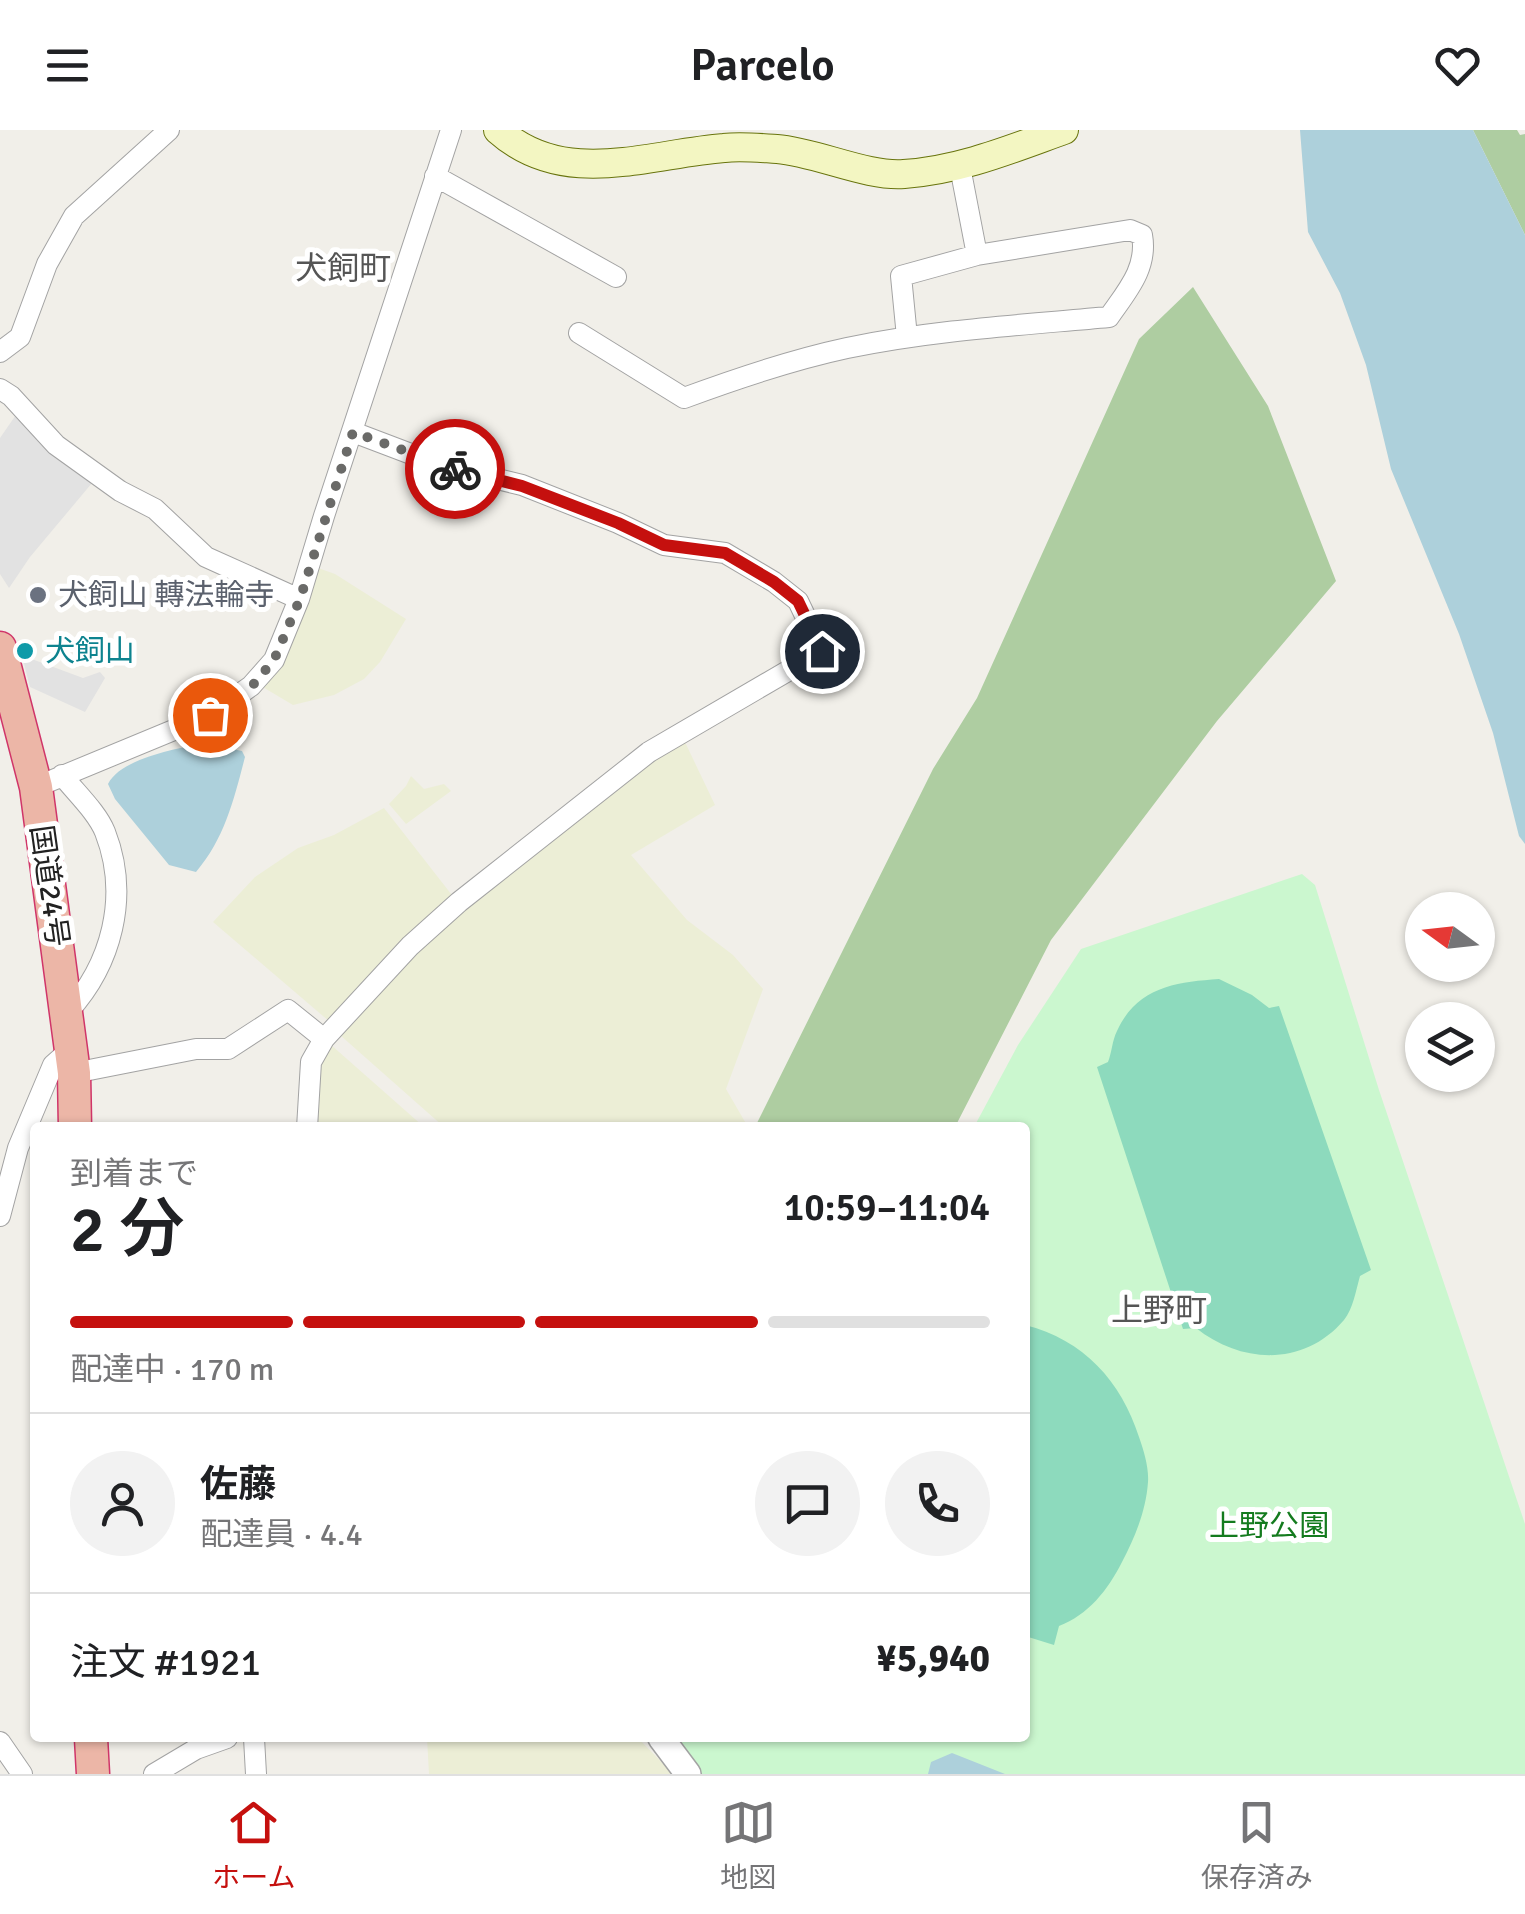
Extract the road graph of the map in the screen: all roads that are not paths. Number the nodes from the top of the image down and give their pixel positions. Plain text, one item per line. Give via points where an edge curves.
1 (169, 130) edge
2 (452, 130) edge
3 (498, 130) edge
4 (1064, 130) edge
5 (960, 167) junction
6 (435, 176) junction
7 (977, 255) junction
8 (616, 276) dead end
9 (579, 333) dead end
10 (906, 337) junction
11 (0, 352) edge
12 (0, 389) edge
13 (353, 432) junction
14 (300, 599) junction
15 (0, 648) edge
16 (6, 701) edge
17 (49, 781) junction
18 (66, 1014) junction
19 (324, 1039) junction
20 (73, 1061) junction
21 (75, 1122) edge
22 (307, 1122) edge
23 (0, 1216) edge
24 (0, 1742) edge
25 (91, 1742) edge
26 (215, 1742) edge
27 (254, 1742) edge
28 (665, 1742) edge
29 (22, 1774) edge
30 (93, 1774) edge
31 (154, 1774) edge
32 (256, 1774) edge
33 (688, 1774) edge

1 - 11 street via 74,216 47,264 20,337
2 - 6 street
3 - 5 main road via 542,157 610,166 726,147 782,150 898,175
4 - 5 main road
5 - 7 street
6 - 8 street
6 - 13 street
7 - 10 street via 901,276
7 - 10 street via 1130,230 1142,235 1146,253 1109,316
9 - 10 street via 684,398 794,361
12 - 14 street via 56,445 155,509 206,556
13 - 14 street
13 - 19 street via 522,486 664,545 725,553 798,601 822,651 648,752 459,902
14 - 17 street via 274,660 252,686 210,715
15 - 16 highway, 国道24号
16 - 17 highway, 国道24号
17 - 18 highway, 国道24号
17 - 18 street via 105,830 119,906 100,969
18 - 20 highway, 国道24号
19 - 20 street via 288,1010 228,1049
19 - 22 street via 311,1062
20 - 21 highway, 国道24号
20 - 23 street via 53,1064 18,1148
24 - 29 street
25 - 30 highway
26 - 31 street
27 - 32 street
28 - 33 street

